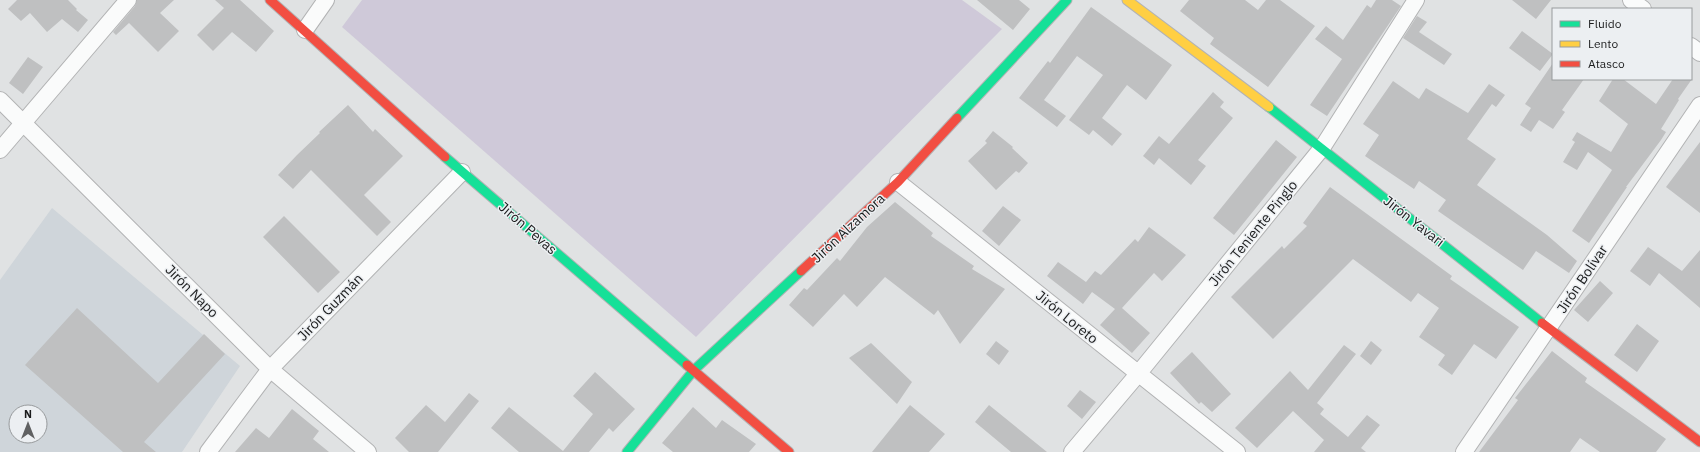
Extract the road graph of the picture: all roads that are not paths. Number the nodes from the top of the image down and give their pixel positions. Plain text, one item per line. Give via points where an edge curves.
1 (128, 0) edge
2 (270, 0) edge
3 (326, 0) edge
4 (1067, 0) edge
5 (1127, 0) edge
6 (1416, 0) edge
7 (1631, 0) edge
8 (1642, 8) edge
9 (305, 30) junction
10 (1692, 47) edge
11 (1700, 53) edge
12 (0, 100) edge
13 (1700, 105) edge
14 (23, 122) junction
15 (1322, 148) junction
16 (0, 150) edge
17 (462, 172) junction
18 (898, 182) junction
19 (1549, 328) junction
20 (270, 369) junction
21 (694, 370) junction
22 (1138, 374) junction
23 (1700, 442) edge
24 (208, 452) edge
25 (368, 452) edge
26 (627, 452) edge
27 (789, 452) edge
28 (1072, 452) edge
29 (1237, 452) edge
30 (1464, 452) edge

1 - 14 street
2 - 9 street, Jirón Pevas
3 - 9 street
4 - 18 street, Jirón Alzamora
5 - 15 street, Jirón Yavari
6 - 15 street, Jirón Teniente Pinglo
7 - 8 street
9 - 17 street, Jirón Pevas
10 - 11 street
12 - 14 street, Jirón Napo
13 - 19 street, Jirón Bolívar
14 - 16 street
14 - 20 street, Jirón Napo
15 - 19 street, Jirón Yavari
15 - 22 street, Jirón Teniente Pinglo
17 - 20 street, Jirón Guzmán
17 - 21 street, Jirón Pevas
18 - 21 street, Jirón Alzamora
18 - 22 street, Jirón Loreto
19 - 23 street, Jirón Yavari
19 - 30 street, Jirón Bolívar
20 - 24 street, Jirón Guzmán
20 - 25 street, Jirón Napo
21 - 26 street, Jirón Alzamora
21 - 27 street, Jirón Pevas
22 - 28 street, Jirón Teniente Pinglo
22 - 29 street, Jirón Loreto

